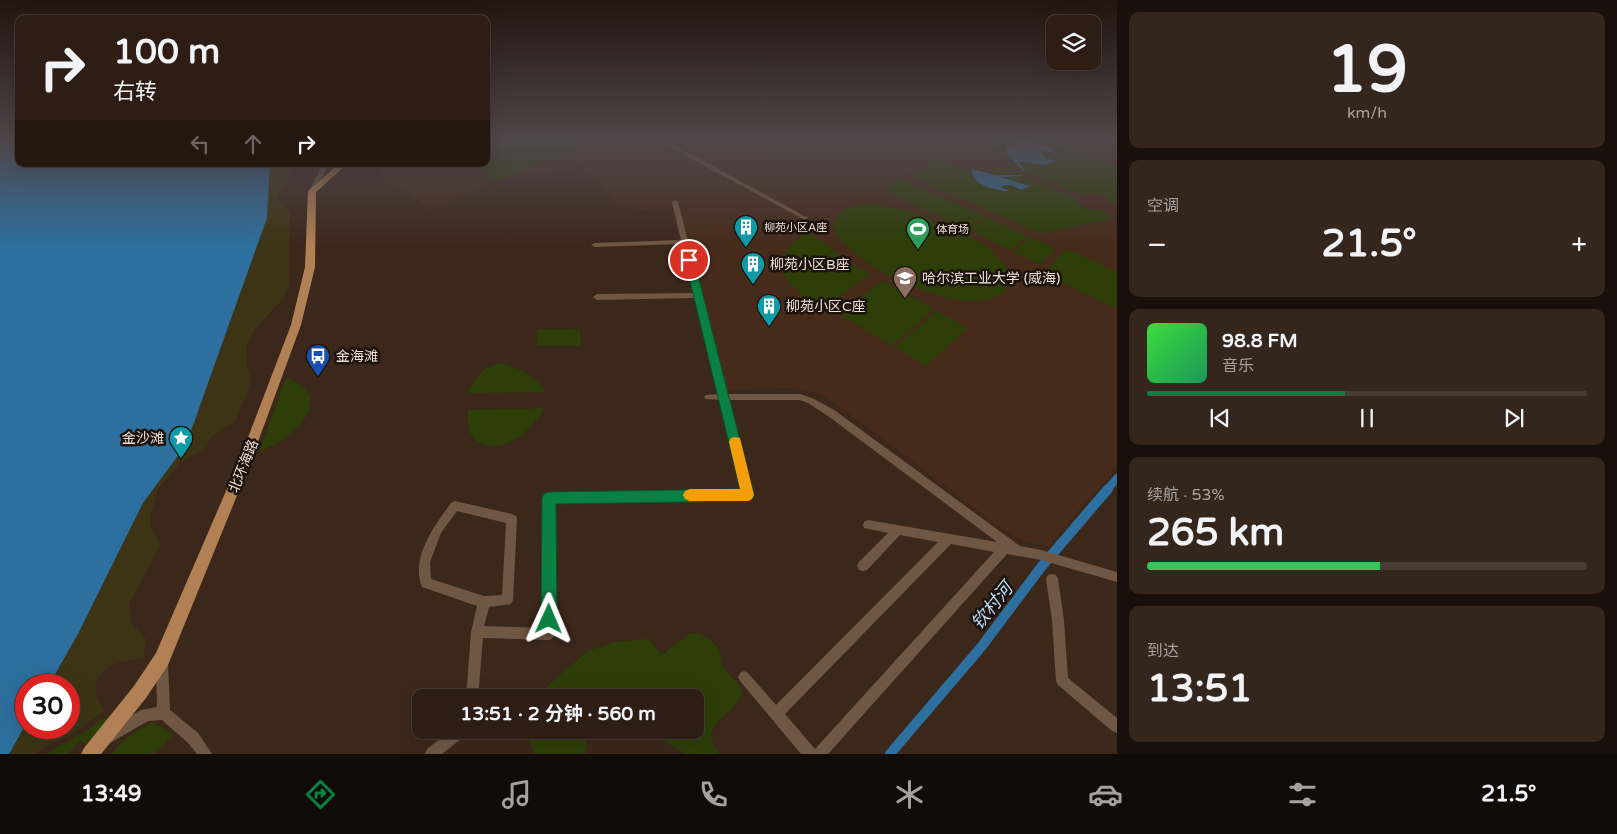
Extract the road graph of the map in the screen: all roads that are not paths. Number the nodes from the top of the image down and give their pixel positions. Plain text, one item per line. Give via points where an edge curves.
1 (320, 175) edge
2 (330, 175) edge
3 (725, 175) edge
4 (312, 191) junction
5 (675, 202) dead end
6 (805, 218) dead end
7 (685, 242) junction
8 (595, 244) dead end
9 (698, 295) junction
10 (597, 297) dead end
11 (724, 396) junction
12 (708, 397) dead end
13 (868, 526) dead end
14 (898, 530) junction
15 (949, 539) junction
16 (1010, 549) junction
17 (1041, 554) joint
18 (1056, 559) joint
19 (863, 566) dead end
20 (1117, 576) edge
21 (1052, 579) dead end
22 (484, 602) junction
23 (477, 632) junction
24 (162, 659) junction
25 (744, 677) dead end
26 (473, 689) edge
27 (164, 712) junction
28 (776, 714) junction
29 (1117, 726) edge
30 (450, 739) edge
31 (101, 741) junction
32 (90, 754) edge
33 (205, 754) edge
34 (432, 754) edge
35 (810, 754) edge
36 (819, 754) edge

1 - 4 street
2 - 4 main road
3 - 6 street
4 - 24 main road, 北环海路 via 310,267 296,325 245,461
5 - 7 street
7 - 8 street
7 - 9 street
9 - 10 street
9 - 11 street
11 - 12 street
11 - 16 street via 786,396 811,401
11 - 23 street via 748,495 549,498 549,634
13 - 14 street
14 - 15 street
14 - 19 street
15 - 16 street
15 - 28 street
16 - 17 street
16 - 36 street
17 - 18 street
18 - 20 street
21 - 29 street via 1062,681
22 - 22 street via 507,600 512,519 455,506 437,530 424,562 426,583
22 - 23 street
23 - 26 street
24 - 27 street
24 - 31 main road, 北环海路
25 - 28 street
27 - 31 street via 146,715
27 - 33 street via 193,738
28 - 35 street
30 - 34 street
31 - 32 main road, 北环海路

